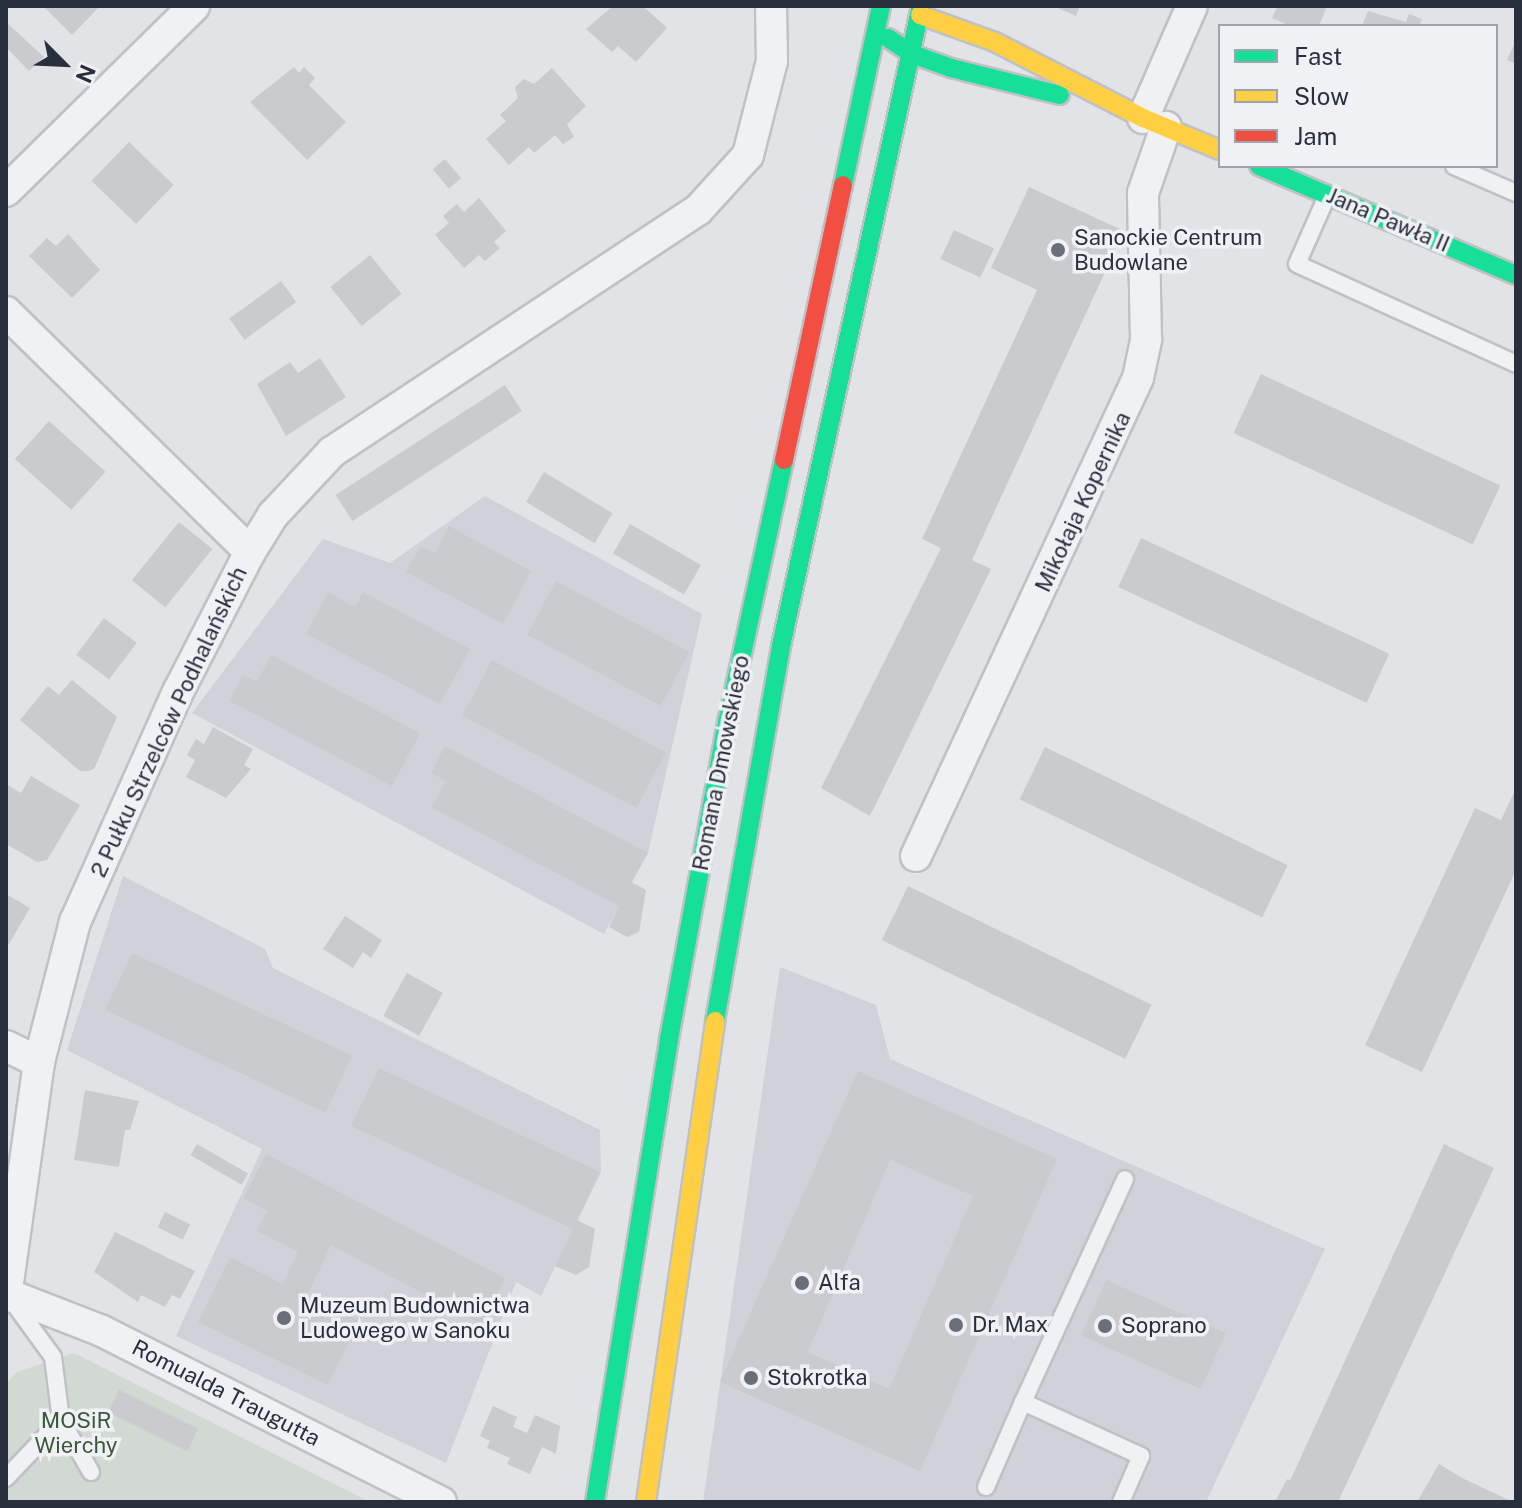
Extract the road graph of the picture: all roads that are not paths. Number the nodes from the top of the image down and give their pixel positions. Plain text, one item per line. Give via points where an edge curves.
1 (771, 6) edge
2 (881, 6) edge
3 (1192, 6) edge
4 (182, 10) edge
5 (920, 11) edge
6 (876, 30) junction
7 (912, 54) junction
8 (1154, 123) junction
9 (1218, 149) edge
10 (1265, 168) edge
11 (1459, 168) edge
12 (1325, 188) junction
13 (6, 191) edge
14 (1516, 193) edge
15 (1516, 275) edge
16 (6, 312) edge
17 (1516, 364) edge
18 (250, 552) junction
19 (916, 856) dead end
20 (6, 1046) edge
21 (39, 1062) junction
22 (1125, 1179) dead end
23 (6, 1295) edge
24 (1023, 1402) junction
25 (61, 1420) junction
26 (91, 1472) dead end
27 (6, 1478) edge
28 (986, 1487) dead end
29 (441, 1502) edge
30 (595, 1502) edge
31 (646, 1502) edge
32 (1121, 1502) edge

1 - 18 street, 2 Pułku Strzelców Podhalańskich via 772,61 748,155 698,210 332,452 273,515
2 - 6 main road, Romana Dmowskiego
3 - 8 street, Mikołaja Kopernika
4 - 13 street
5 - 6 main road
5 - 7 main road, Romana Dmowskiego
5 - 8 main road via 995,42
6 - 7 main road
6 - 30 main road, Romana Dmowskiego via 728,719 669,1039
7 - 8 main road
7 - 31 main road, Romana Dmowskiego via 781,646 731,913
8 - 9 main road
8 - 19 street, Mikołaja Kopernika via 1143,193 1146,339 1138,378
10 - 12 main road, Jana Pawła II
11 - 14 lane
12 - 15 main road, Jana Pawła II
12 - 17 lane via 1297,264
16 - 18 street
18 - 21 street, 2 Pułku Strzelców Podhalańskich via 179,690 75,922
20 - 21 street
21 - 23 street, 2 Pułku Strzelców Podhalańskich
22 - 24 lane
23 - 25 lane via 53,1357
23 - 29 street, Romualda Traugutta via 100,1330
24 - 28 lane
24 - 32 lane via 1141,1456
25 - 26 lane
25 - 27 lane

